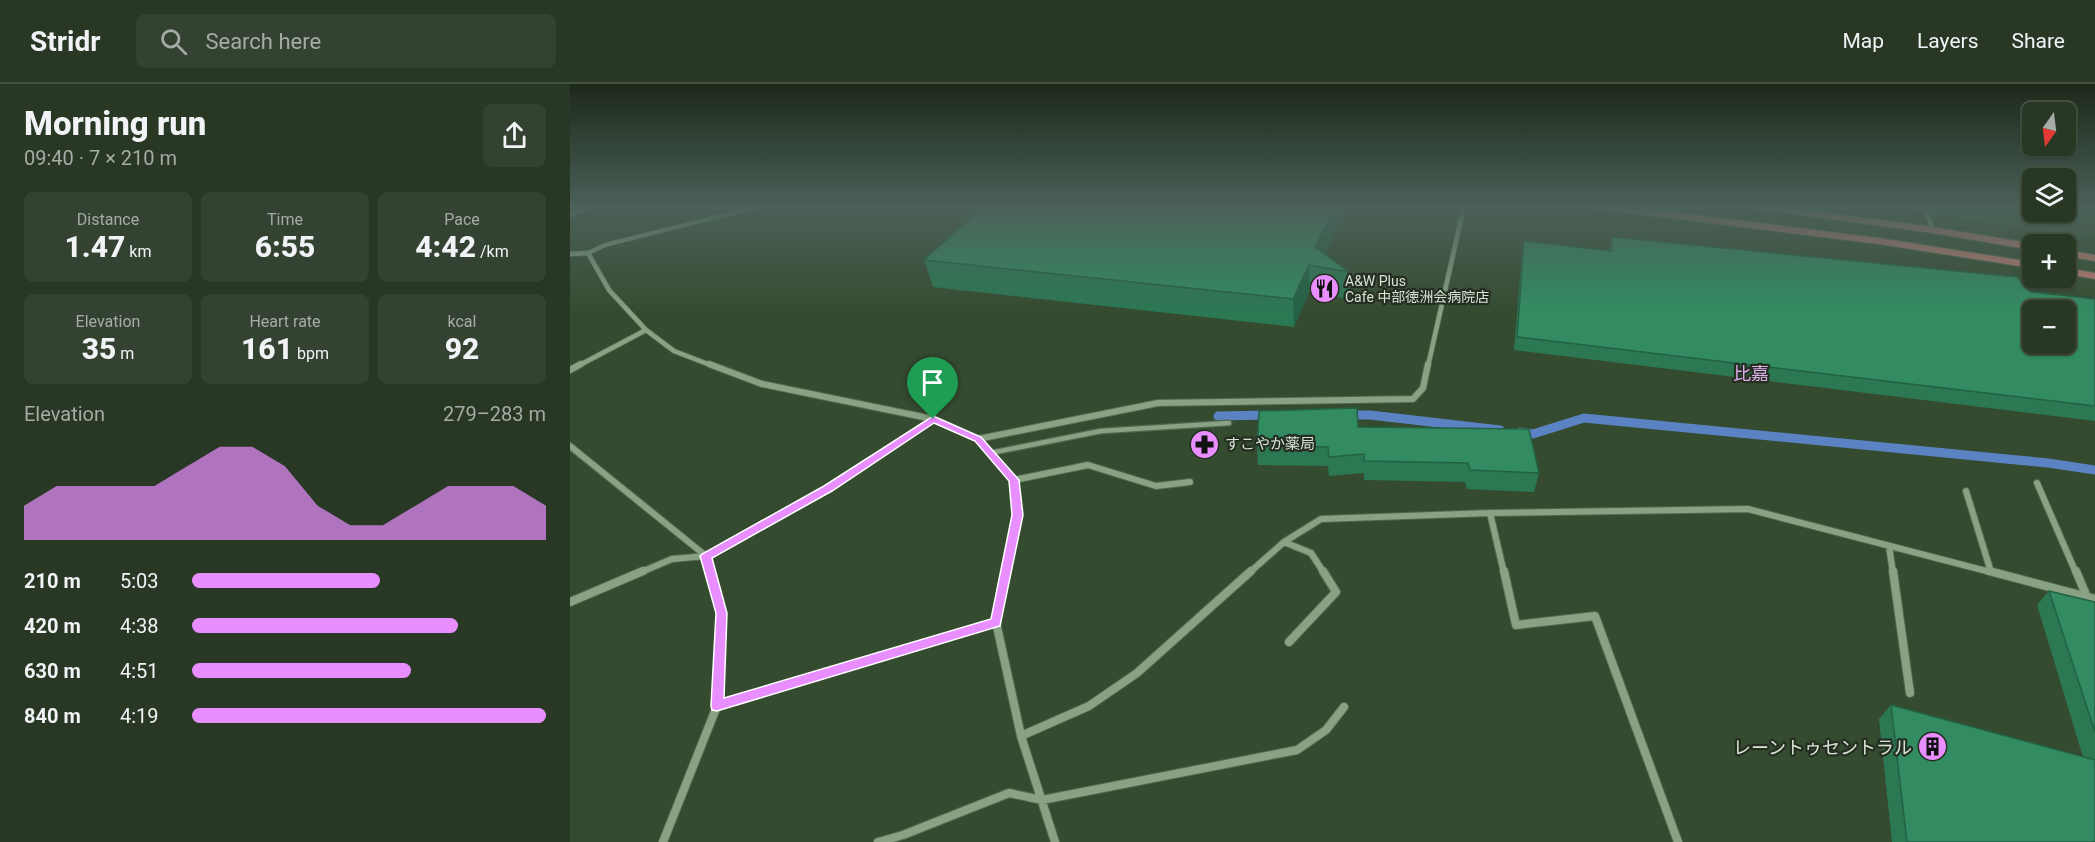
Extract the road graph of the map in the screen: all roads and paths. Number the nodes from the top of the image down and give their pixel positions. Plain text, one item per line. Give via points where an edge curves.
1 (620, 241) edge
2 (1456, 241) edge
3 (1881, 241) edge
4 (1999, 241) edge
5 (2022, 245) edge
6 (588, 253) junction
7 (570, 254) edge
8 (2076, 255) edge
9 (2095, 258) edge
10 (2022, 264) edge
11 (2076, 273) edge
12 (2095, 276) edge
13 (646, 330) junction
14 (570, 370) edge
15 (933, 419) junction
16 (1229, 423) dead end
17 (978, 439) junction
18 (570, 446) edge
19 (990, 453) junction
20 (1014, 480) junction
21 (1190, 482) dead end
22 (2037, 483) dead end
23 (1966, 491) dead end
24 (1490, 513) junction
25 (1284, 542) junction
26 (1889, 546) junction
27 (706, 556) junction
28 (1991, 572) junction
29 (2091, 598) edge
30 (570, 602) edge
31 (996, 622) junction
32 (1289, 642) dead end
33 (1910, 693) dead end
34 (717, 706) junction
35 (1344, 707) dead end
36 (1021, 736) junction
37 (1042, 800) junction
38 (903, 839) edge
39 (663, 842) edge
40 (878, 842) edge
41 (1055, 842) edge
42 (1678, 842) edge

1 - 6 lane
2 - 17 street via 1424,388 1413,399 1158,403
3 - 10 main road
4 - 5 main road
6 - 7 street
6 - 13 street via 609,290
8 - 9 main road
11 - 12 main road
13 - 14 street
13 - 15 street via 674,351 762,384
15 - 17 street
15 - 27 street via 828,489
16 - 19 lane via 1101,431
17 - 19 street
18 - 27 street
19 - 20 street
20 - 21 street via 1088,465 1156,486
20 - 31 street via 1018,515
22 - 29 street
23 - 28 street
24 - 25 street via 1321,519
24 - 26 street via 1748,509
24 - 42 street via 1516,625 1595,616
25 - 32 street via 1311,553 1336,592
25 - 36 street via 1137,673 1089,706
26 - 28 street
26 - 33 street
27 - 30 street via 672,559
27 - 34 street via 722,613
28 - 29 street
31 - 34 street
31 - 36 street
34 - 39 street
35 - 37 street via 1326,730 1297,750
36 - 37 street
37 - 38 street via 1009,793
37 - 41 street
38 - 40 street

